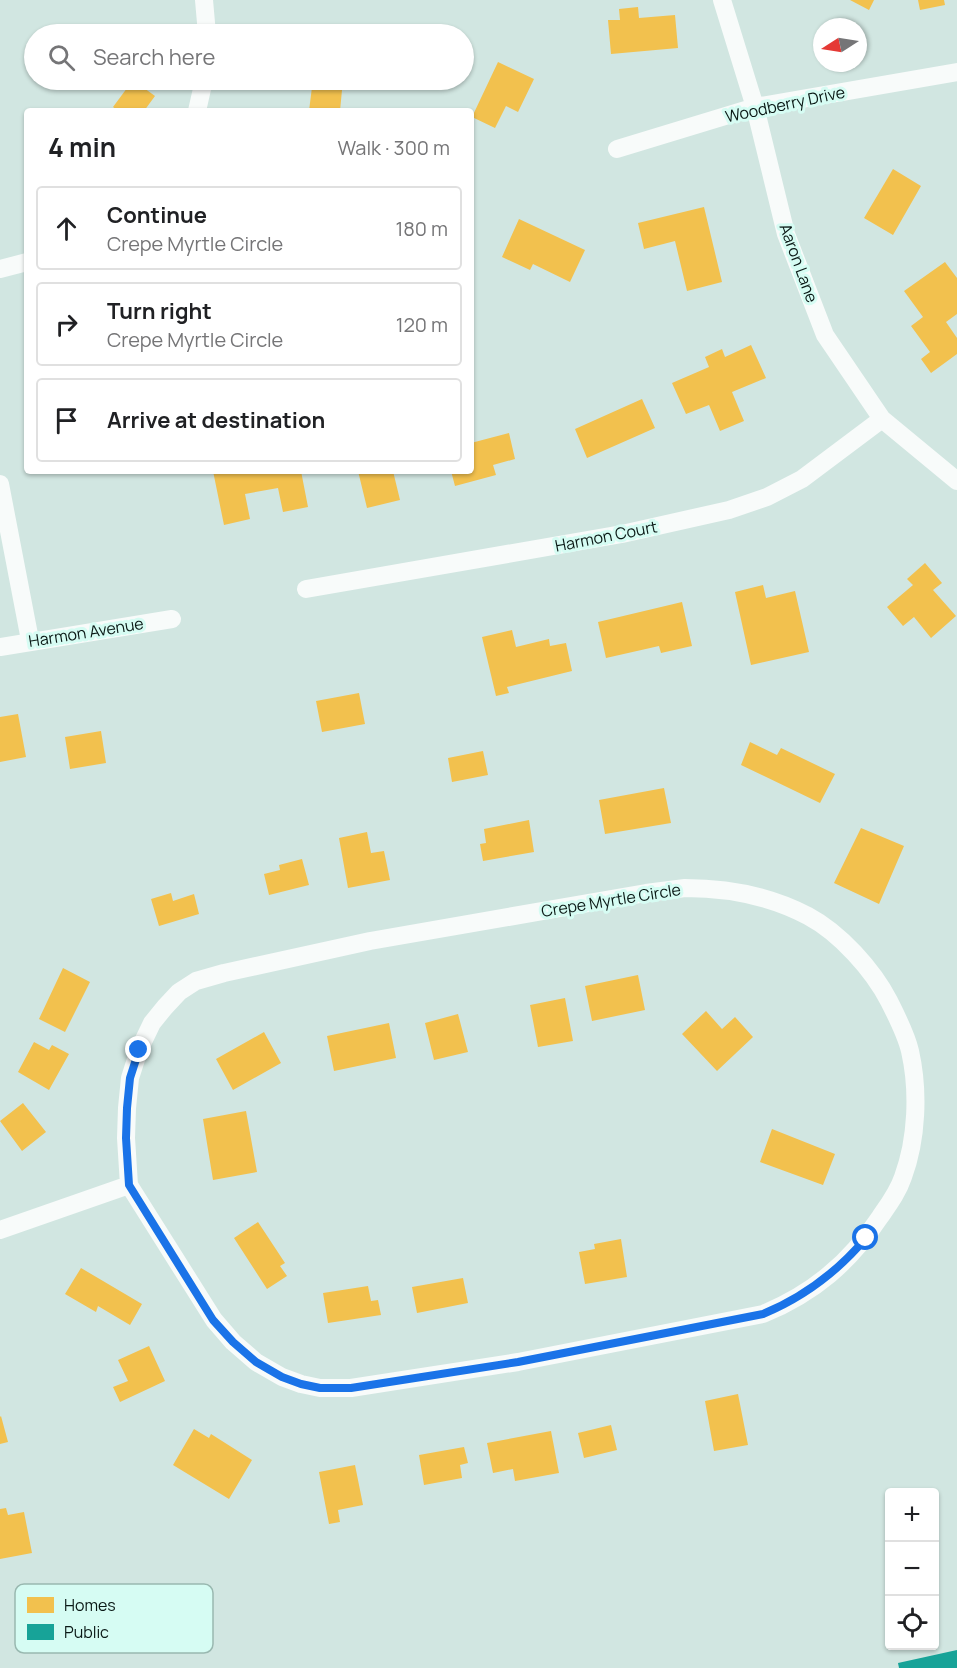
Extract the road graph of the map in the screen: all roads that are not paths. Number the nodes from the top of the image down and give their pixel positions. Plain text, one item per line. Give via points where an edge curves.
1 (204, 0) edge
2 (722, 0) edge
3 (206, 24) edge
4 (957, 72) edge
5 (202, 90) edge
6 (755, 107) junction
7 (198, 108) edge
8 (617, 149) dead end
9 (24, 263) edge
10 (0, 269) edge
11 (882, 419) junction
12 (957, 481) edge
13 (0, 484) edge
14 (306, 589) dead end
15 (172, 619) dead end
16 (30, 640) junction
17 (0, 646) edge
18 (129, 1185) junction
19 (0, 1230) edge

1 - 3 street
2 - 6 street, Aaron Lane
4 - 6 street, Woodberry Drive
5 - 7 street
6 - 8 street, Woodberry Drive
6 - 11 street, Aaron Lane via 786,234 825,335
9 - 10 street
11 - 12 street, Aaron Lane
11 - 14 street, Harmon Court via 802,478 767,497 729,510 622,534
13 - 16 street
15 - 16 street, Harmon Avenue
16 - 17 street, Harmon Avenue
18 - 18 street, Crepe Myrtle Circle via 213,1320 233,1342 282,1377 320,1388 351,1388 518,1362 763,1314 781,1306 847,1260 894,1196 911,1149 915,1079 900,1022 881,987 849,949 810,917 745,893 715,888 656,891 370,941 196,981 165,1007 139,1050 130,1078 127,1108
18 - 19 street

